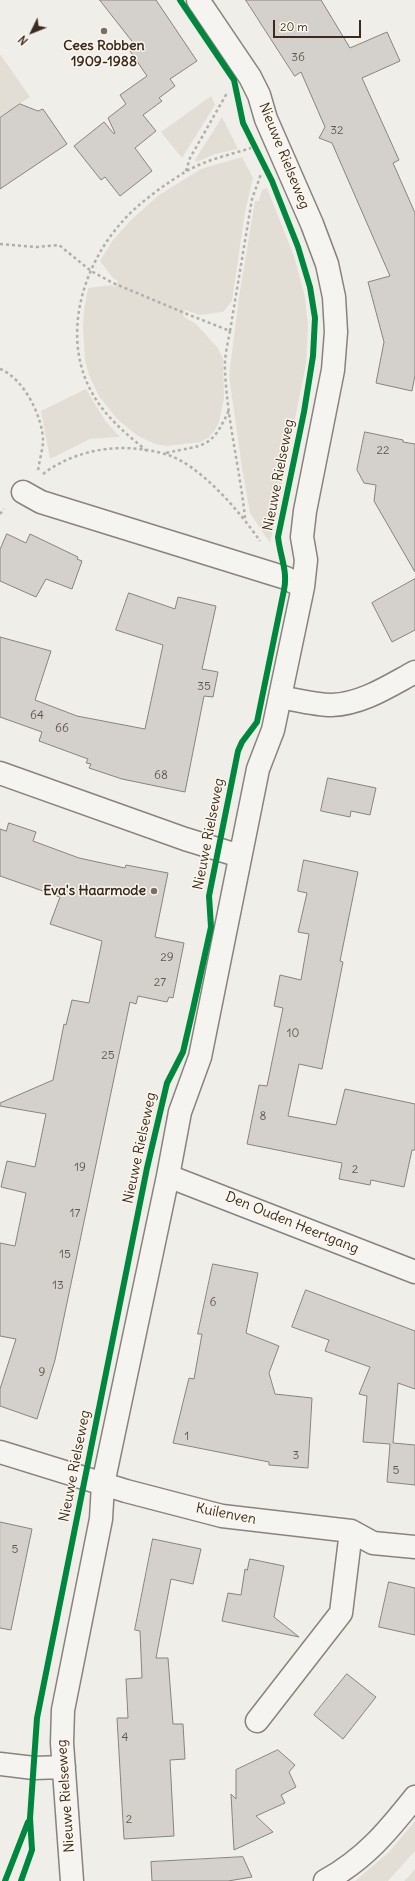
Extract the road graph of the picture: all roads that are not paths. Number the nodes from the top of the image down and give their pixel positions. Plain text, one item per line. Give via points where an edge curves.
1 (198, 0) edge
2 (30, 485) road end
3 (295, 582) junction
4 (415, 672) edge
5 (280, 697) junction
6 (0, 773) edge
7 (240, 856) junction
8 (168, 1176) junction
9 (415, 1272) edge
10 (0, 1452) edge
11 (104, 1484) junction
12 (351, 1531) junction
13 (415, 1547) edge
14 (257, 1721) dead end
15 (0, 1764) edge
16 (64, 1767) junction
17 (415, 1797) edge
18 (72, 1881) edge
19 (325, 1881) edge

1 - 3 street, Nieuwe Rielseweg via 250,77 259,95 266,119 327,264 334,297 336,332 333,370 305,511 302,537 306,560
2 - 3 street via 41,502
3 - 5 street, Nieuwe Rielseweg
4 - 5 street via 373,694 349,703 331,705
5 - 7 street, Nieuwe Rielseweg via 273,730 258,769
6 - 7 street
7 - 8 street, Nieuwe Rielseweg via 200,1057 180,1112
8 - 9 street, Den Ouden Heertgang
8 - 11 street, Nieuwe Rielseweg
10 - 11 street, Kuilenven
11 - 12 street, Kuilenven via 222,1516
11 - 16 street, Nieuwe Rielseweg via 101,1520 63,1710
12 - 13 street, Kuilenven via 373,1543
12 - 14 street via 342,1613
15 - 16 street via 34,1768
16 - 18 street, Nieuwe Rielseweg
17 - 19 street via 374,1846

